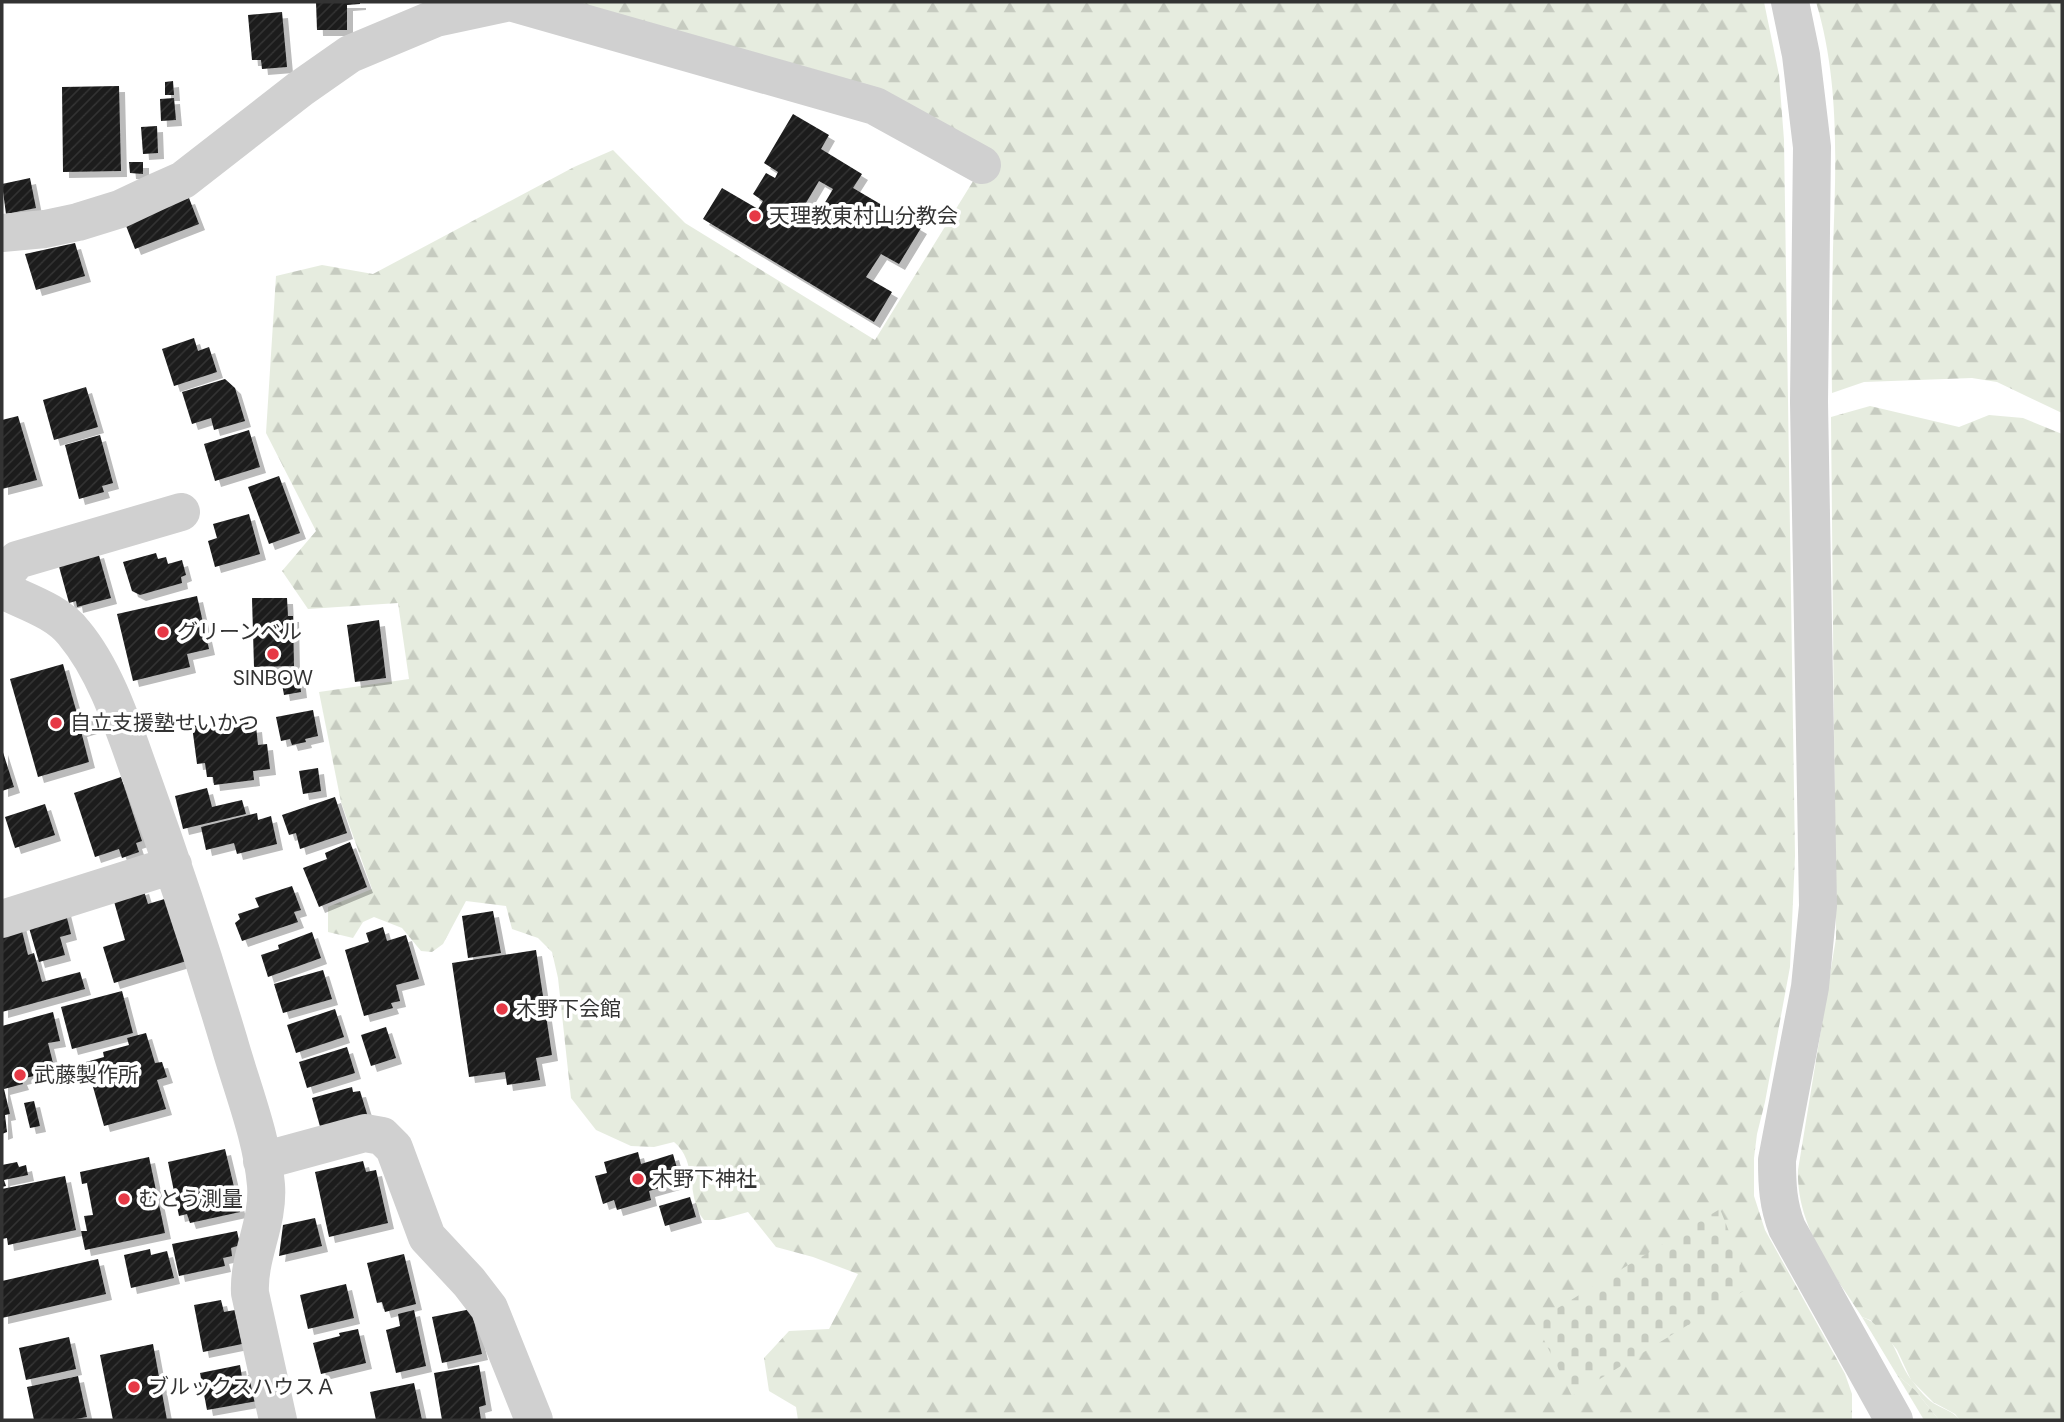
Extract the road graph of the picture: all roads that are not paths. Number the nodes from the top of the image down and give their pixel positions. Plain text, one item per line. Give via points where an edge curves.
1 (1790, 2) edge
2 (982, 165) dead end
3 (2, 233) edge
4 (181, 512) dead end
5 (2, 579) edge
6 (2, 590) edge
7 (173, 865) junction
8 (2, 919) edge
9 (262, 1161) junction
10 (278, 1420) edge
11 (534, 1420) edge
12 (1894, 1420) edge

1 - 12 street via 1812,147 1810,402 1818,906 1810,987 1776,1160 1777,1188 1787,1228
2 - 3 street via 875,106 510,2 436,18 350,54 183,180 78,222
4 - 5 street via 17,560
6 - 7 street via 48,612 73,631 95,662
7 - 8 street
7 - 9 street
9 - 10 street via 267,1204 249,1286
9 - 11 street via 365,1133 382,1136 394,1148 427,1237 492,1314

